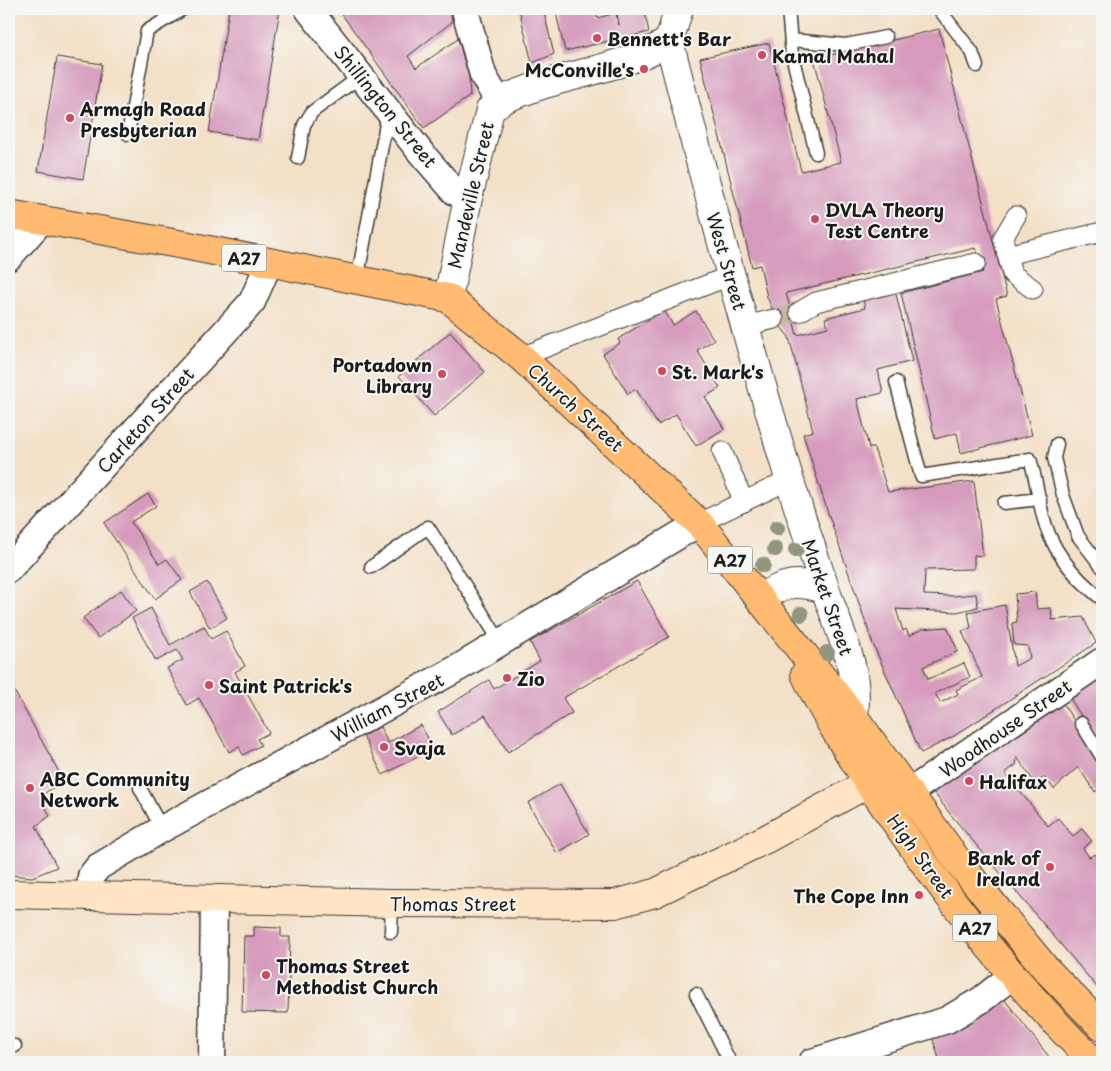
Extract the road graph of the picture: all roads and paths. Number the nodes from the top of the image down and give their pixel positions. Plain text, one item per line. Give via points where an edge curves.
1 (182, 9) edge
2 (308, 9) edge
3 (679, 9) edge
4 (788, 9) edge
5 (939, 9) edge
6 (466, 14) dead end
7 (886, 37) dead end
8 (791, 40) junction
9 (665, 50) junction
10 (977, 66) dead end
11 (361, 76) junction
12 (498, 101) junction
13 (388, 110) junction
14 (128, 134) dead end
15 (816, 153) dead end
16 (298, 158) dead end
17 (468, 198) junction
18 (9, 214) edge
19 (1016, 216) dead end
20 (41, 221) junction
21 (1102, 232) edge
22 (1007, 255) junction
23 (9, 257) edge
24 (269, 263) junction
25 (976, 263) dead end
26 (732, 275) junction
27 (357, 280) junction
28 (1033, 290) dead end
29 (448, 298) junction
30 (798, 312) tunnel mouth
31 (774, 318) tunnel mouth
32 (745, 326) junction
33 (521, 357) junction
34 (896, 382) dead end
35 (1057, 444) dead end
36 (722, 451) dead end
37 (790, 480) junction
38 (1040, 499) junction
39 (744, 502) junction
40 (1004, 503) dead end
41 (699, 523) junction
42 (1102, 567) edge
43 (371, 568) dead end
44 (9, 569) edge
45 (825, 588) junction
46 (759, 598) junction
47 (1102, 599) edge
48 (787, 635) junction
49 (501, 643) junction
50 (1102, 661) edge
51 (854, 717) junction
52 (1081, 723) dead end
53 (1102, 757) edge
54 (869, 783) junction
55 (140, 788) dead end
56 (908, 794) junction
57 (162, 829) junction
58 (9, 894) edge
59 (90, 897) junction
60 (214, 900) junction
61 (392, 903) junction
62 (391, 932) dead end
63 (1013, 976) junction
64 (696, 994) dead end
65 (1102, 1027) edge
66 (212, 1062) edge
67 (730, 1062) edge
68 (812, 1062) edge
69 (1094, 1062) edge

1 - 14 lane via 147,31
2 - 11 street, Shillington Street
3 - 9 street
4 - 8 lane
5 - 10 lane via 972,52
6 - 12 street via 483,75
7 - 8 lane via 846,44
8 - 15 lane
9 - 12 street, Mandeville Street via 560,78
9 - 26 street, West Street
11 - 13 street, Shillington Street
11 - 16 lane via 312,112 304,125
12 - 17 street, Mandeville Street via 490,110 485,124
13 - 17 street, Shillington Street via 456,192
13 - 27 lane
17 - 29 street, Mandeville Street
18 - 20 main road, A27
19 - 22 street via 1003,238
20 - 23 street
20 - 24 main road, A27
21 - 22 street
22 - 28 street via 1012,274
24 - 27 main road, A27
24 - 44 street, Carleton Street via 252,302
25 - 30 street via 816,302
26 - 32 street, West Street
26 - 33 street
27 - 29 main road, A27
29 - 33 main road, Church Street / A27
31 - 32 street
32 - 37 street, West Street
33 - 41 main road, Church Street / A27
34 - 38 lane via 921,476 1030,459
35 - 42 lane via 1054,458 1063,496 1078,536
36 - 39 street
37 - 39 street
37 - 45 street, Market Street
38 - 40 lane
38 - 47 lane via 1043,518 1058,552 1083,584
39 - 41 street
41 - 46 main road, Market Street / A27
41 - 49 street, William Street
43 - 49 lane via 428,527
45 - 46 street via 802,582 785,584
45 - 51 street, Market Street via 850,654 856,697
46 - 48 main road, Market Street / A27
48 - 51 main road, Market Street / A27
48 - 54 main road, Market Street / A27 via 823,712
49 - 57 street, William Street
50 - 56 street, Woodhouse Street via 1063,694
51 - 56 main road, Market Street / A27
52 - 53 lane
54 - 61 main road, Thomas Street via 766,839 655,893 615,904
54 - 63 main road, High Street / A27 via 913,848
55 - 57 lane
56 - 65 main road, High Street / A27 via 1045,968
57 - 59 street, William Street via 98,867 91,876
58 - 59 main road, Thomas Street
59 - 60 main road, Thomas Street
60 - 61 main road, Thomas Street
60 - 66 street
61 - 62 lane
63 - 68 street via 947,1020
63 - 69 main road, High Street / A27
64 - 67 lane

